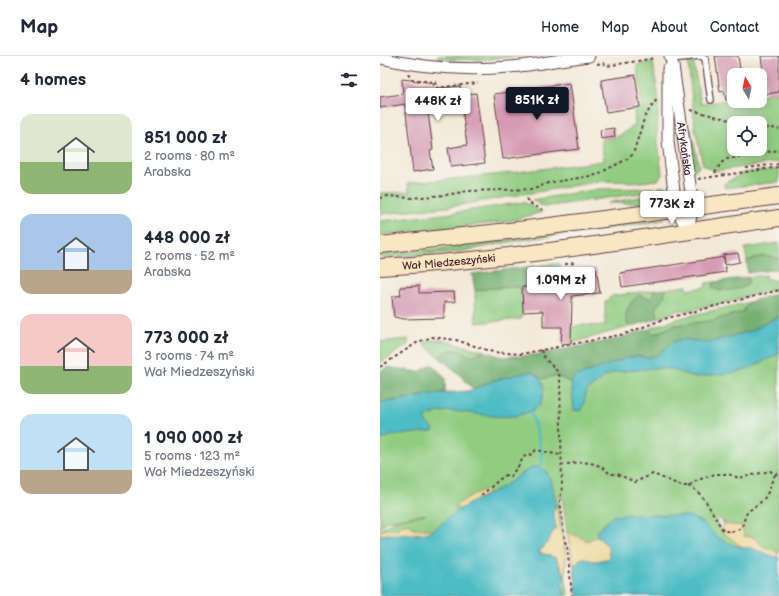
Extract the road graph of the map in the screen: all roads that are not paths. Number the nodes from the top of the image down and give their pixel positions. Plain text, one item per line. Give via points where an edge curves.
1 (589, 56) edge
2 (380, 58) edge
3 (670, 58) edge
4 (711, 100) dead end
5 (779, 196) edge
6 (693, 206) junction
7 (676, 208) junction
8 (779, 218) edge
9 (688, 231) junction
10 (380, 245) edge
11 (380, 267) edge

1 - 2 street via 511,67 462,69 414,66
3 - 4 lane via 704,58
3 - 6 street, Afrykańska
3 - 7 street, Afrykańska via 668,141
5 - 6 main road, Wał Miedzeszyński
6 - 7 main road, Wał Miedzeszyński
6 - 9 street, Afrykańska
7 - 9 street, Afrykańska
7 - 10 main road, Wał Miedzeszyński via 527,229
8 - 9 main road, Wał Miedzeszyński
9 - 11 main road, Wał Miedzeszyński via 503,257

